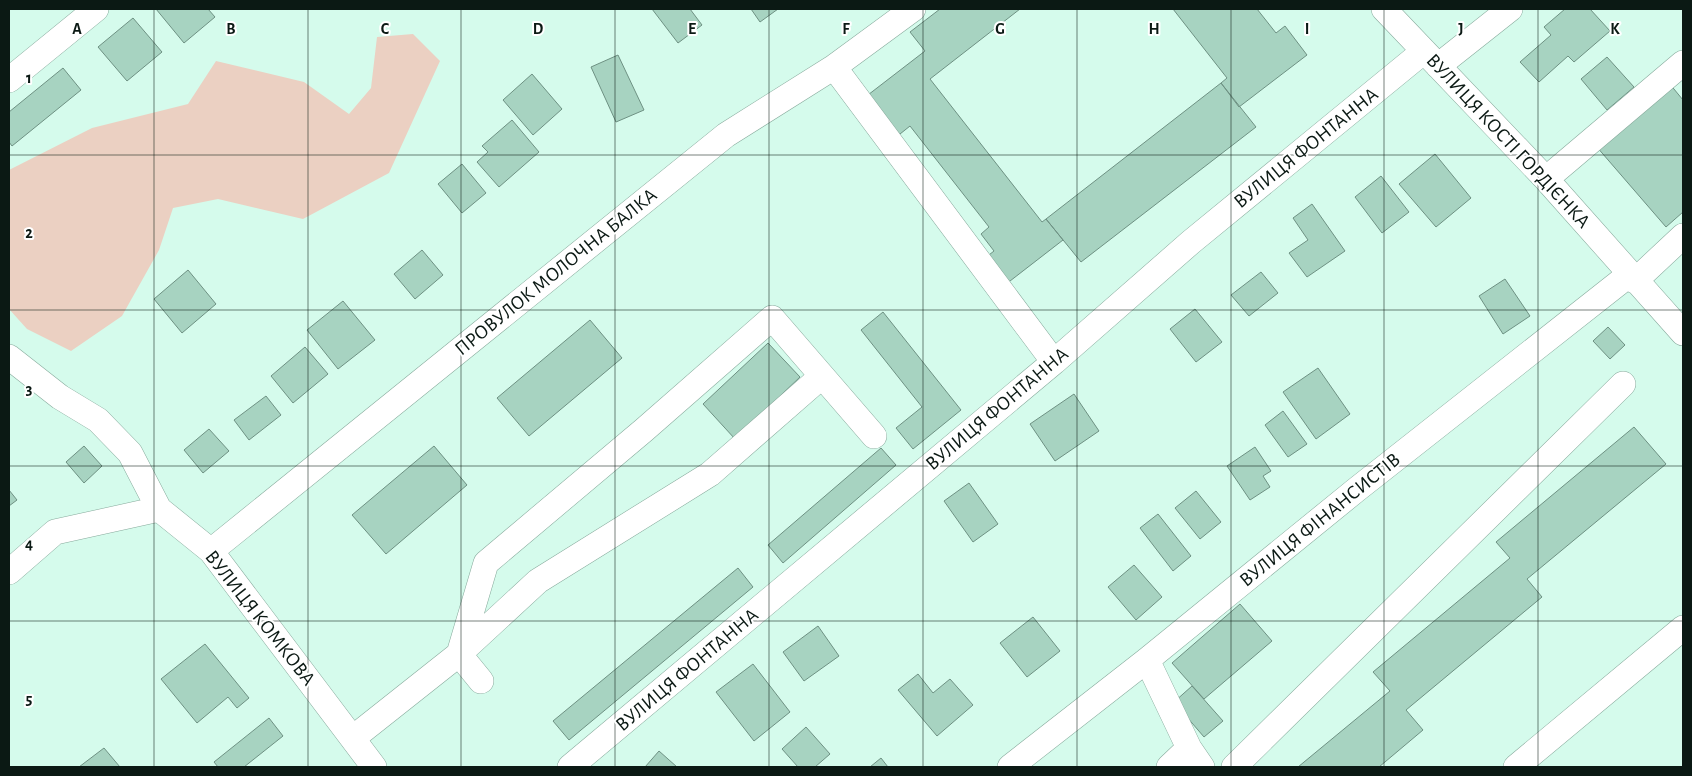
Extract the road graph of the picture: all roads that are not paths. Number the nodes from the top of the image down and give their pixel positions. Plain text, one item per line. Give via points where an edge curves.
1 (96, 9) edge
2 (914, 9) edge
3 (1384, 9) edge
4 (1510, 9) edge
5 (1431, 58) junction
6 (1683, 63) edge
7 (834, 67) junction
8 (9, 80) edge
9 (1546, 179) junction
10 (1683, 236) edge
11 (1633, 278) junction
12 (1683, 333) edge
13 (9, 357) edge
14 (1054, 362) junction
15 (822, 376) junction
16 (1623, 384) dead end
17 (874, 436) dead end
18 (159, 509) junction
19 (211, 551) junction
20 (9, 572) edge
21 (1683, 628) edge
22 (459, 654) junction
23 (1147, 660) junction
24 (481, 681) dead end
25 (353, 738) junction
26 (1195, 757) edge
27 (374, 767) edge
28 (570, 767) edge
29 (1010, 767) edge
30 (1169, 767) edge
31 (1234, 767) edge
32 (1516, 767) edge

1 - 8 street
2 - 7 street, ПРОВУЛОК МОЛОЧНА БАЛКА
3 - 5 street, ВУЛИЦЯ КОСТІ ГОРДІЄНКА
4 - 5 street, ВУЛИЦЯ ФОНТАННА
5 - 9 street, ВУЛИЦЯ КОСТІ ГОРДІЄНКА
5 - 14 street, ВУЛИЦЯ ФОНТАННА via 1191,242
6 - 9 street
7 - 14 street
7 - 19 street, ПРОВУЛОК МОЛОЧНА БАЛКА via 726,135
9 - 11 street, ВУЛИЦЯ КОСТІ ГОРДІЄНКА
10 - 11 street, ВУЛИЦЯ ФІНАНСИСТІВ
11 - 12 street, ВУЛИЦЯ КОСТІ ГОРДІЄНКА
11 - 23 street, ВУЛИЦЯ ФІНАНСИСТІВ via 1356,490
13 - 18 street, ВУЛИЦЯ КОМКОВА via 60,397 98,420 130,453
14 - 28 street, ВУЛИЦЯ ФОНТАННА
15 - 17 street
15 - 22 street via 710,474 538,581
15 - 22 street via 772,318 486,563
16 - 31 street
18 - 19 street, ВУЛИЦЯ КОМКОВА
18 - 20 street via 55,532
19 - 25 street, ВУЛИЦЯ КОМКОВА
21 - 32 street
22 - 24 street
22 - 25 street
23 - 26 street
23 - 29 street, ВУЛИЦЯ ФІНАНСИСТІВ
25 - 27 street, ВУЛИЦЯ КОМКОВА
26 - 30 street

